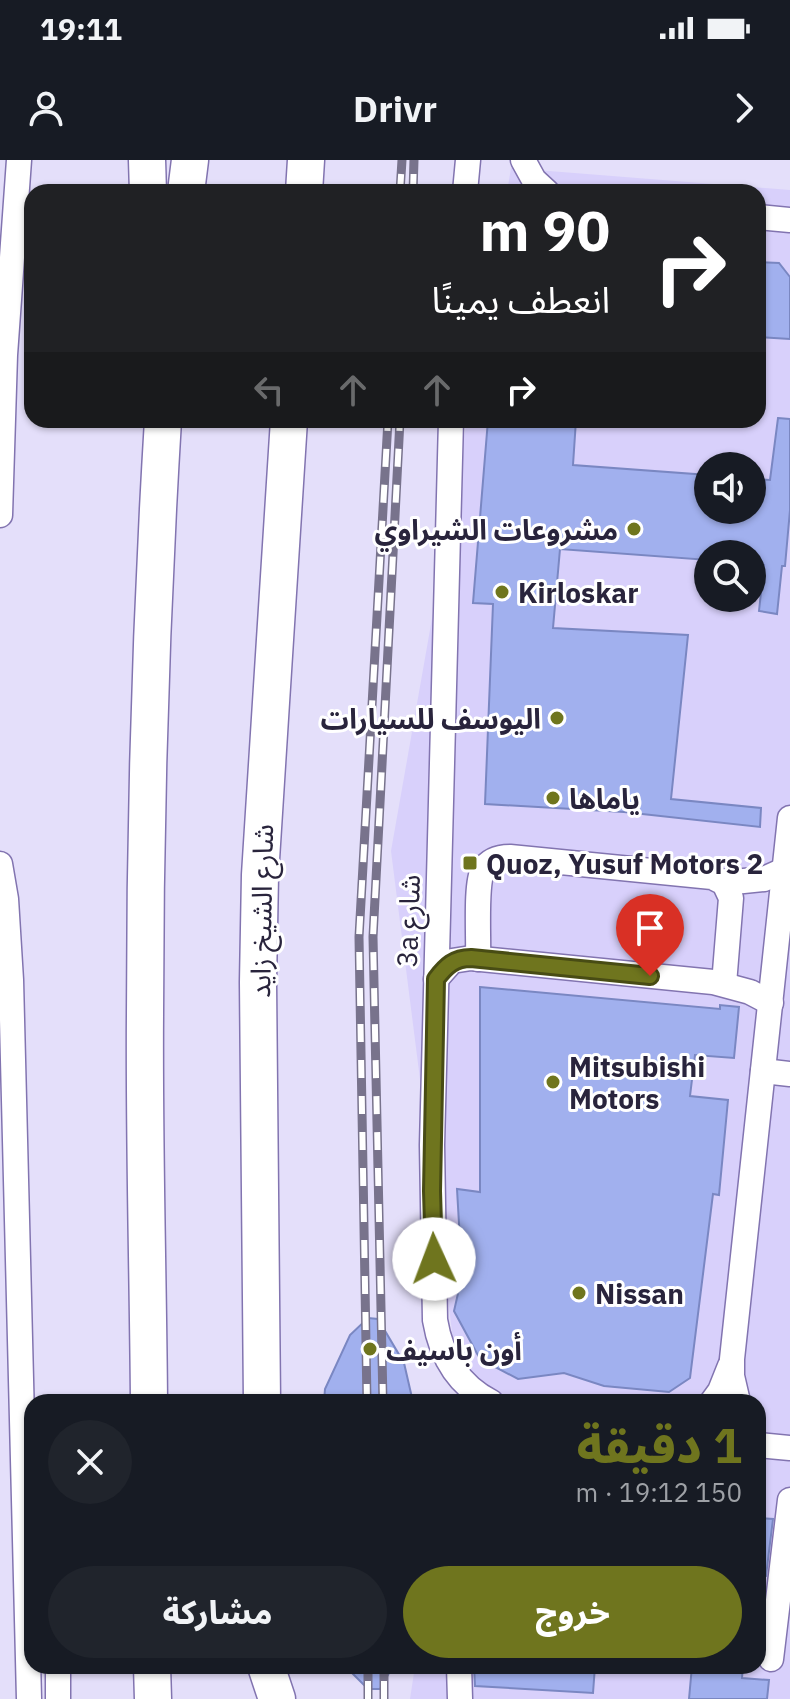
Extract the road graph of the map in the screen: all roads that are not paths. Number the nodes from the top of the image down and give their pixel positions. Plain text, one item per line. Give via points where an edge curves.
1 (19, 160) edge
2 (147, 160) edge
3 (190, 160) edge
4 (306, 160) edge
5 (468, 160) edge
6 (523, 160) edge
7 (148, 184) edge
8 (187, 184) edge
9 (304, 184) edge
10 (466, 184) edge
11 (538, 184) edge
12 (766, 218) edge
13 (790, 220) edge
14 (2, 354) edge
15 (163, 428) edge
16 (288, 428) edge
17 (454, 428) edge
18 (0, 515) edge
19 (790, 818) edge
20 (0, 864) edge
21 (784, 870) junction
22 (724, 883) junction
23 (478, 959) junction
24 (436, 979) junction
25 (724, 984) junction
26 (771, 1003) junction
27 (6, 1021) edge
28 (763, 1071) junction
29 (790, 1074) edge
30 (732, 1359) junction
31 (149, 1394) edge
32 (262, 1394) edge
33 (478, 1394) edge
34 (717, 1394) edge
35 (736, 1394) edge
36 (24, 1465) edge
37 (790, 1500) edge
38 (771, 1659) dead end
39 (29, 1674) edge
40 (58, 1674) edge
41 (152, 1674) edge
42 (265, 1674) edge
43 (268, 1674) edge
44 (459, 1674) edge
45 (29, 1699) edge
46 (58, 1699) edge
47 (153, 1699) edge
48 (264, 1699) edge
49 (277, 1699) edge
50 (460, 1699) edge

1 - 14 street
2 - 7 highway
3 - 8 highway
4 - 9 highway
5 - 10 street
6 - 11 street
12 - 13 street
14 - 18 street
15 - 31 highway via 146,857
16 - 32 highway, شارع الشيخ زايد via 260,875
17 - 24 street, 3a شارع
19 - 21 street
20 - 27 street via 9,939
21 - 22 street via 764,879
21 - 26 street
22 - 23 street via 712,877 503,857 481,873
22 - 25 street via 731,898
23 - 24 street via 452,961
23 - 25 street
24 - 33 street, 3a شارع via 435,1320 450,1365
25 - 26 street
26 - 28 street
27 - 36 street
28 - 29 street
28 - 30 street
30 - 34 street
30 - 35 street
37 - 38 street
39 - 45 street
40 - 46 street
41 - 47 highway
42 - 48 highway
43 - 49 highway
44 - 50 street

